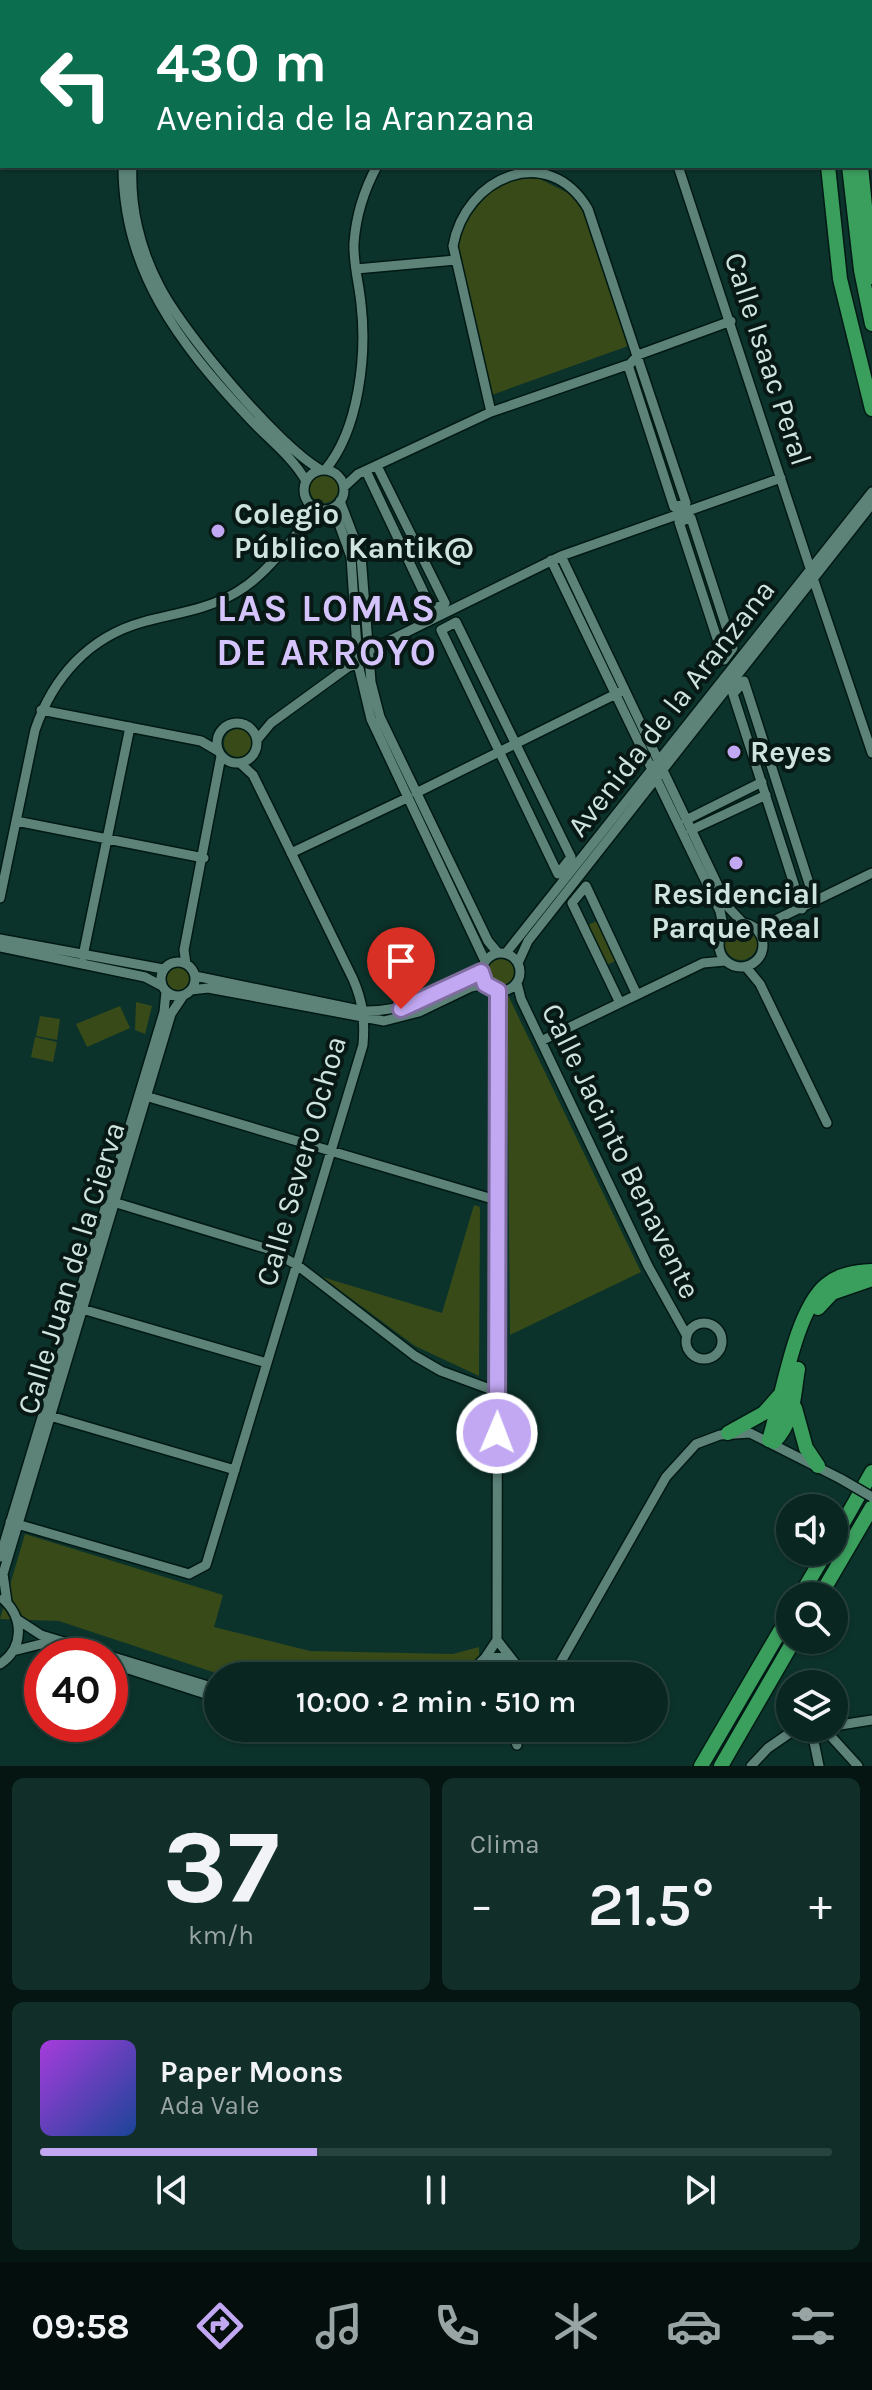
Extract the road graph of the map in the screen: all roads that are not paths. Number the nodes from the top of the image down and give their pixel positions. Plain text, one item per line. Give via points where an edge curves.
1 (123, 168) edge
2 (132, 168) edge
3 (376, 168) edge
4 (679, 168) edge
5 (822, 168) edge
6 (828, 168) edge
7 (849, 168) edge
8 (861, 168) edge
9 (833, 224) junction
10 (456, 260) junction
11 (356, 269) junction
12 (872, 277) edge
13 (731, 321) junction
14 (872, 324) edge
15 (638, 355) junction
16 (628, 365) junction
17 (872, 409) edge
18 (491, 412) junction
19 (335, 457) junction
20 (377, 466) junction
21 (323, 470) junction
22 (362, 472) junction
23 (781, 478) junction
24 (340, 479) junction
25 (306, 481) junction
26 (872, 492) edge
27 (340, 501) junction
28 (309, 504) junction
29 (866, 508) edge
30 (323, 510) junction
31 (691, 518) joint
32 (305, 523) junction
33 (556, 558) junction
34 (812, 573) junction
35 (442, 610) junction
36 (450, 625) junction
37 (368, 651) junction
38 (358, 664) junction
39 (620, 692) junction
40 (41, 710) junction
41 (271, 723) junction
42 (130, 727) junction
43 (249, 727) junction
44 (219, 735) junction
45 (257, 740) junction
46 (201, 741) junction
47 (515, 744) junction
48 (501, 752) junction
49 (872, 753) edge
50 (253, 756) junction
51 (227, 758) junction
52 (658, 769) junction
53 (253, 775) junction
54 (762, 782) junction
55 (766, 795) junction
56 (411, 796) junction
57 (686, 820) junction
58 (16, 821) junction
59 (691, 830) junction
60 (109, 839) junction
61 (291, 853) junction
62 (204, 858) junction
63 (872, 873) edge
64 (569, 875) junction
65 (579, 894) junction
66 (0, 898) edge
67 (815, 902) junction
68 (802, 909) junction
69 (774, 922) junction
70 (743, 923) junction
71 (757, 929) junction
72 (724, 930) junction
73 (0, 939) edge
74 (762, 940) junction
75 (718, 946) junction
76 (0, 947) edge
77 (502, 953) junction
78 (83, 956) junction
79 (485, 961) junction
80 (725, 961) junction
81 (757, 961) junction
82 (182, 962) junction
83 (518, 963) junction
84 (703, 963) junction
85 (746, 967) junction
86 (163, 969) junction
87 (481, 972) junction
88 (195, 976) junction
89 (760, 984) junction
90 (514, 986) junction
91 (492, 988) junction
92 (164, 989) junction
93 (187, 993) junction
94 (637, 995) junction
95 (620, 1003) junction
96 (364, 1015) junction
97 (541, 1041) junction
98 (143, 1095) junction
99 (827, 1123) dead end
100 (331, 1150) junction
101 (496, 1200) junction
102 (111, 1202) junction
103 (297, 1265) junction
104 (872, 1271) edge
105 (872, 1279) edge
106 (80, 1308) junction
107 (689, 1332) dead end
108 (267, 1363) junction
109 (786, 1385) junction
110 (498, 1392) junction
111 (795, 1408) junction
112 (48, 1416) junction
113 (728, 1433) junction
114 (772, 1441) junction
115 (818, 1466) junction
116 (235, 1470) junction
117 (872, 1472) edge
118 (872, 1497) edge
119 (872, 1507) edge
120 (848, 1514) edge
121 (872, 1520) edge
122 (15, 1524) junction
123 (0, 1557) edge
124 (830, 1582) edge
125 (831, 1582) edge
126 (3, 1599) edge
127 (18, 1620) junction
128 (776, 1638) edge
129 (497, 1640) junction
130 (24, 1648) edge
131 (13, 1651) junction
132 (786, 1654) edge
133 (509, 1657) junction
134 (485, 1658) junction
135 (481, 1662) edge
136 (515, 1662) edge
137 (561, 1662) edge
138 (0, 1664) edge
139 (128, 1669) edge
140 (204, 1685) edge
141 (204, 1693) edge
142 (872, 1720) edge
143 (850, 1721) edge
144 (516, 1742) edge
145 (777, 1742) edge
146 (820, 1742) edge
147 (835, 1742) edge
148 (517, 1745) dead end
149 (818, 1763) edge
150 (701, 1766) edge
151 (721, 1766) edge
152 (751, 1766) edge
153 (858, 1766) edge

1 - 25 street via 130,235 155,299 232,400
2 - 21 street via 139,235 165,296 257,413 303,460
3 - 11 street via 356,223
4 - 13 street, Calle Isaac Peral
5 - 9 highway
6 - 9 highway
7 - 14 highway
8 - 12 highway
9 - 17 highway via 852,338
10 - 11 street
10 - 15 street via 456,229 468,203 480,192 527,173 564,184 582,200 592,219
10 - 18 street
11 - 19 street via 362,347 355,398
13 - 15 street
13 - 23 street, Calle Isaac Peral
15 - 16 street
15 - 16 street via 686,503 674,507
16 - 18 street
18 - 20 street
19 - 21 street
19 - 24 street
20 - 22 street
20 - 35 street via 445,603
21 - 24 street
21 - 25 street
22 - 24 street
22 - 35 street via 432,610
23 - 33 street
23 - 34 street, Calle Isaac Peral
24 - 27 street
25 - 28 street
26 - 29 street, Avenida de la Aranzana
27 - 30 street
27 - 37 street via 361,556
28 - 30 street
28 - 32 street
29 - 34 street, Avenida de la Aranzana
30 - 32 street
30 - 38 street via 338,521 351,557
31 - 31 street via 679,522 724,660 733,648
32 - 40 street via 280,558 237,592 202,608 128,627 94,644 63,675
33 - 35 street
33 - 39 street
34 - 49 street, Calle Isaac Peral
34 - 52 street, Avenida de la Aranzana
35 - 36 street
35 - 37 street
36 - 47 street via 456,622
36 - 48 street via 441,630
37 - 56 street via 380,717
38 - 41 street
38 - 56 street via 371,719
39 - 47 street
39 - 52 street
40 - 42 street
40 - 58 street
41 - 43 street
41 - 45 street
42 - 46 street
42 - 60 street
43 - 44 street via 232,724
43 - 45 street
44 - 46 street
44 - 51 street
45 - 50 street
46 - 51 street, Calle Severo Ochoa
47 - 48 street
47 - 64 street via 571,857
48 - 56 street
48 - 64 street via 558,874
50 - 51 street
50 - 53 street, Calle Severo Ochoa
51 - 53 street, Calle Severo Ochoa
51 - 62 street
52 - 57 street
52 - 64 street, Avenida de la Aranzana
52 - 72 street
53 - 61 street, Calle Severo Ochoa
54 - 55 street
54 - 57 street
54 - 67 street via 733,694 744,681
55 - 59 street
55 - 68 street
56 - 61 street
56 - 77 street via 488,941
56 - 79 street
57 - 59 street
58 - 60 street
58 - 66 street
59 - 70 street via 728,907
60 - 62 street
60 - 78 street
61 - 96 street, Calle Severo Ochoa via 353,979
62 - 82 street
63 - 67 street
64 - 65 street
64 - 77 street, Avenida de la Aranzana
64 - 83 street, Avenida de la Aranzana
65 - 94 street via 586,886
65 - 95 street via 572,903
67 - 68 street
68 - 69 street
69 - 71 street
69 - 74 street
70 - 71 street
70 - 72 street
71 - 74 street
72 - 75 street
73 - 78 street
74 - 81 street
75 - 80 street
75 - 84 street
76 - 92 street via 145,977
77 - 79 street
77 - 83 street
78 - 86 street
79 - 87 street
80 - 84 street
80 - 85 street
81 - 85 street
81 - 89 street
82 - 86 street
82 - 88 street
83 - 90 street via 521,972
84 - 94 street
85 - 89 street
86 - 92 street
87 - 91 street
87 - 96 street via 401,1009
88 - 93 street
88 - 96 street
89 - 99 street
90 - 91 street
90 - 97 street, Calle Jacinto Benavente
91 - 96 street via 403,1017
91 - 101 street
92 - 93 street
92 - 98 street, Calle Juan de la Cierva via 164,1012
93 - 96 street via 208,988
93 - 98 street, Calle Juan de la Cierva via 171,1014
94 - 95 street
95 - 97 street
96 - 100 street, Calle Severo Ochoa via 363,1045
97 - 107 street, Calle Jacinto Benavente via 678,1324
98 - 100 street
98 - 102 street, Calle Juan de la Cierva
100 - 101 street
100 - 103 street, Calle Severo Ochoa
101 - 110 street
102 - 103 street via 268,1249
102 - 106 street, Calle Juan de la Cierva
103 - 108 street, Calle Severo Ochoa
103 - 110 street via 415,1356
104 - 109 highway via 849,1273 826,1285 810,1304
105 - 111 highway via 832,1293 816,1311 800,1360
106 - 108 street
106 - 112 street, Calle Juan de la Cierva
108 - 116 street, Calle Severo Ochoa
109 - 113 highway via 764,1413
109 - 114 highway
110 - 129 street
111 - 114 highway via 786,1428
111 - 115 highway via 806,1448
112 - 116 street
112 - 122 street, Calle Juan de la Cierva
113 - 114 street
113 - 137 street via 696,1444 677,1462
114 - 115 street
115 - 118 street, bridge
116 - 122 street, Calle Severo Ochoa via 206,1565 189,1574
117 - 120 highway
119 - 124 highway
121 - 125 highway
122 - 123 street, Calle Juan de la Cierva
122 - 126 street, Calle Juan de la Cierva
126 - 127 street
127 - 131 street
127 - 140 street via 41,1635
128 - 150 highway
129 - 133 street
129 - 134 street
130 - 131 street
131 - 138 street
132 - 151 highway
133 - 134 street
133 - 136 street
134 - 135 street
139 - 141 street
142 - 143 street
144 - 148 street
145 - 152 street
146 - 149 street
147 - 153 street

